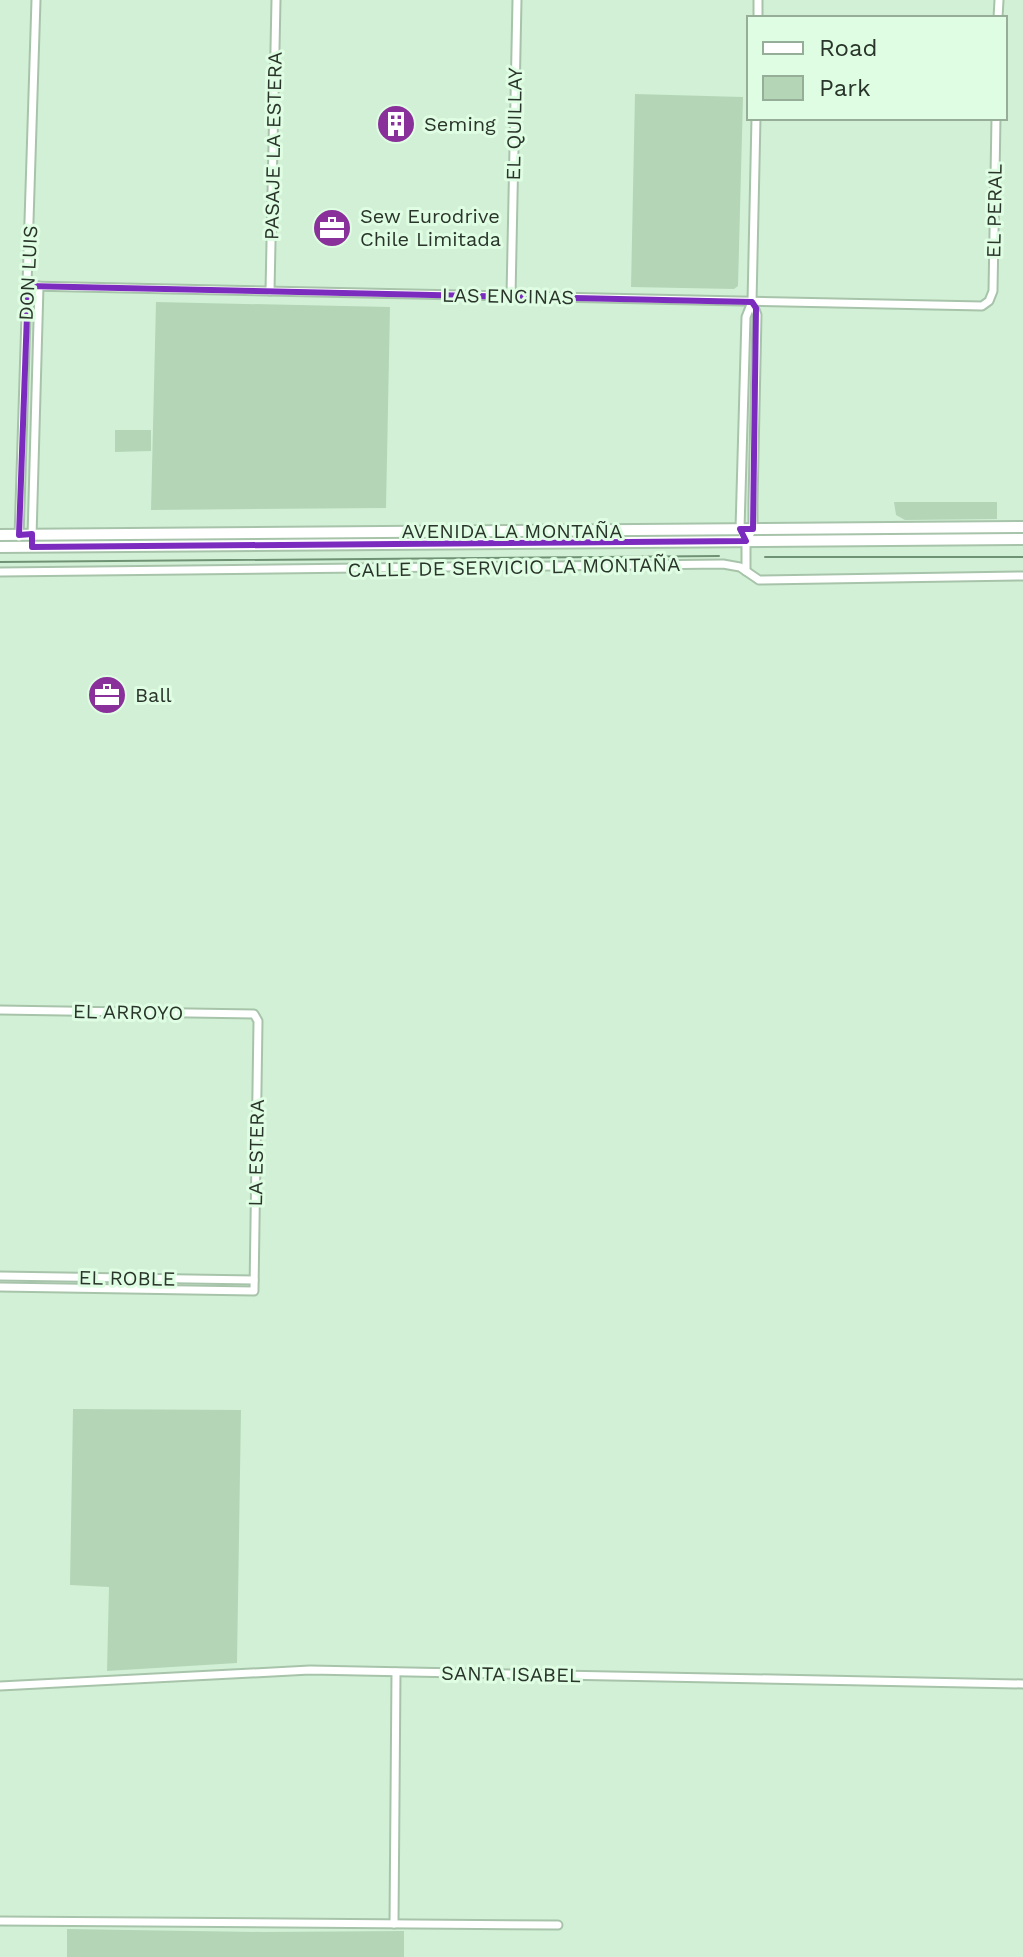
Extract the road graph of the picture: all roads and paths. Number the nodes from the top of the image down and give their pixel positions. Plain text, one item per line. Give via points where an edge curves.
1 (36, 0) edge
2 (276, 0) edge
3 (517, 0) edge
4 (756, 120) edge
5 (996, 120) edge
6 (28, 286) junction
7 (39, 286) junction
8 (270, 291) junction
9 (511, 296) junction
10 (752, 302) junction
11 (987, 303) joint
12 (1023, 527) edge
13 (740, 529) junction
14 (753, 529) junction
15 (32, 534) junction
16 (0, 535) edge
17 (19, 535) junction
18 (1023, 539) edge
19 (746, 541) junction
20 (0, 547) edge
21 (19, 547) junction
22 (32, 547) junction
23 (746, 571) junction
24 (0, 572) edge
25 (1023, 576) edge
26 (0, 1010) edge
27 (256, 1015) joint
28 (0, 1276) edge
29 (254, 1280) junction
30 (0, 1287) edge
31 (254, 1291) joint
32 (396, 1672) junction
33 (1023, 1684) edge
34 (0, 1686) edge
35 (0, 1921) edge
36 (394, 1924) junction
37 (558, 1925) dead end

1 - 6 street, DON LUIS
2 - 8 street, PASAJE LA ESTERA
3 - 9 street, EL QUILLAY
4 - 10 street
5 - 11 street, EL PERAL via 993,291
6 - 7 street, LAS ENCINAS
6 - 17 street, DON LUIS
7 - 8 street, LAS ENCINAS
7 - 15 street
8 - 9 street, LAS ENCINAS
9 - 10 street, LAS ENCINAS
10 - 11 street, LAS ENCINAS via 979,307
10 - 13 street via 746,317
10 - 14 street via 757,315
12 - 14 main road, AVENIDA LA MONTAÑA
13 - 14 main road, AVENIDA LA MONTAÑA
13 - 15 main road, AVENIDA LA MONTAÑA
13 - 19 street
14 - 19 street
15 - 17 main road, AVENIDA LA MONTAÑA
15 - 22 street
16 - 17 main road, AVENIDA LA MONTAÑA
17 - 21 street, DON LUIS
18 - 19 main road, AVENIDA LA MONTAÑA
19 - 22 main road, AVENIDA LA MONTAÑA
19 - 23 street
20 - 21 main road, AVENIDA LA MONTAÑA
21 - 22 main road, AVENIDA LA MONTAÑA
23 - 24 street, CALLE DE SERVICIO LA MONTAÑA via 708,564
23 - 25 street, CALLE DE SERVICIO LA MONTAÑA via 759,580
26 - 27 street, EL ARROYO
27 - 29 street, LA ESTERA
28 - 29 street, EL ROBLE
29 - 31 street, LA ESTERA
30 - 31 street, EL ROBLE
32 - 33 street, SANTA ISABEL
32 - 34 street, SANTA ISABEL via 310,1670
32 - 36 street
35 - 36 street
36 - 37 street

